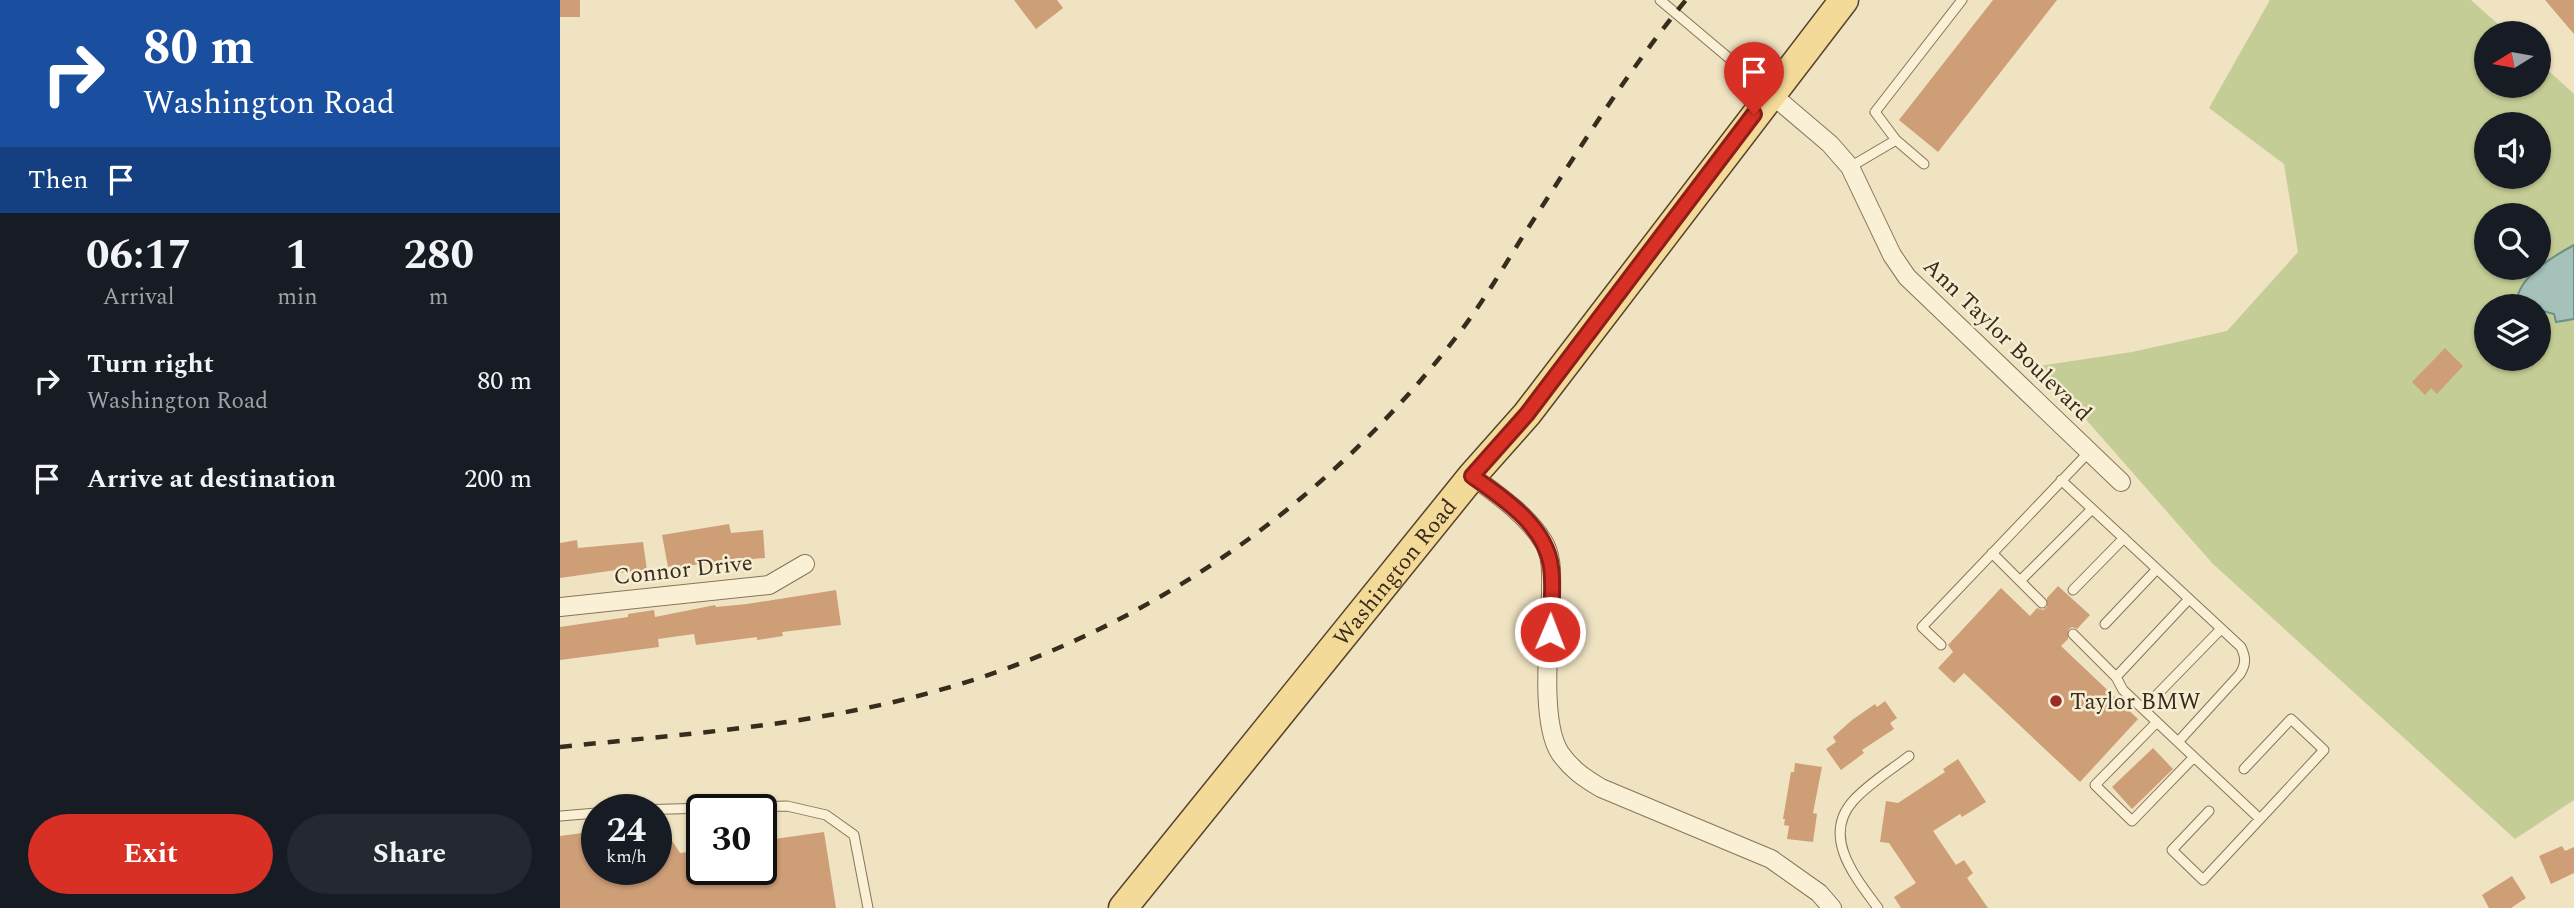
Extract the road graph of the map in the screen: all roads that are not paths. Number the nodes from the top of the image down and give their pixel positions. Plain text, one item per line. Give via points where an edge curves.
1 (1660, 0) edge
2 (1844, 0) edge
3 (1962, 0) edge
4 (1770, 93) junction
5 (1896, 140) junction
6 (1924, 164) dead end
7 (1850, 167) junction
8 (2089, 452) junction
9 (1472, 476) junction
10 (2061, 480) junction
11 (2121, 482) dead end
12 (2091, 509) junction
13 (2123, 538) junction
14 (1992, 553) junction
15 (805, 565) dead end
16 (2157, 569) junction
17 (2020, 581) junction
18 (2073, 590) dead end
19 (2189, 599) junction
20 (2042, 603) dead end
21 (560, 607) edge
22 (2105, 624) dead end
23 (2221, 629) junction
24 (2073, 634) dead end
25 (1941, 645) dead end
26 (2116, 677) junction
27 (2143, 709) junction
28 (2157, 722) junction
29 (2178, 741) junction
30 (1909, 756) dead end
31 (2194, 757) junction
32 (2245, 769) dead end
33 (672, 809) edge
34 (2209, 811) dead end
35 (581, 814) edge
36 (560, 816) edge
37 (2260, 819) junction
38 (868, 908) edge
39 (1124, 908) edge
40 (1832, 908) edge
41 (1878, 908) edge

1 - 4 lane
2 - 4 main road, Washington Road
3 - 5 lane via 1875,112
4 - 7 street, Ann Taylor Boulevard
4 - 9 main road, Washington Road via 1527,414
5 - 6 lane
5 - 7 lane
7 - 8 street, Ann Taylor Boulevard via 1907,277
8 - 10 lane
8 - 11 street, Ann Taylor Boulevard
9 - 39 main road, Washington Road
9 - 40 street via 1525,519 1544,543 1551,566 1550,725 1559,751 1576,773 1601,788 1771,859
10 - 12 lane
10 - 14 lane
12 - 13 lane
12 - 17 lane
13 - 16 lane
13 - 18 lane
14 - 17 lane
14 - 25 lane via 1922,627
15 - 21 street, Connor Drive via 769,585
16 - 19 lane
16 - 22 lane
17 - 20 lane
19 - 23 lane
19 - 26 lane
23 - 27 lane
23 - 29 lane via 2241,647 2245,665
24 - 26 lane
26 - 27 lane
27 - 28 lane
28 - 29 lane
28 - 31 lane via 2095,785 2132,821
29 - 31 lane
30 - 41 lane via 1854,800 1842,817 1840,844
31 - 37 lane
32 - 37 lane via 2291,719 2324,750
33 - 38 lane via 787,806 826,815 854,835
34 - 37 lane via 2172,850 2203,880
35 - 36 lane

